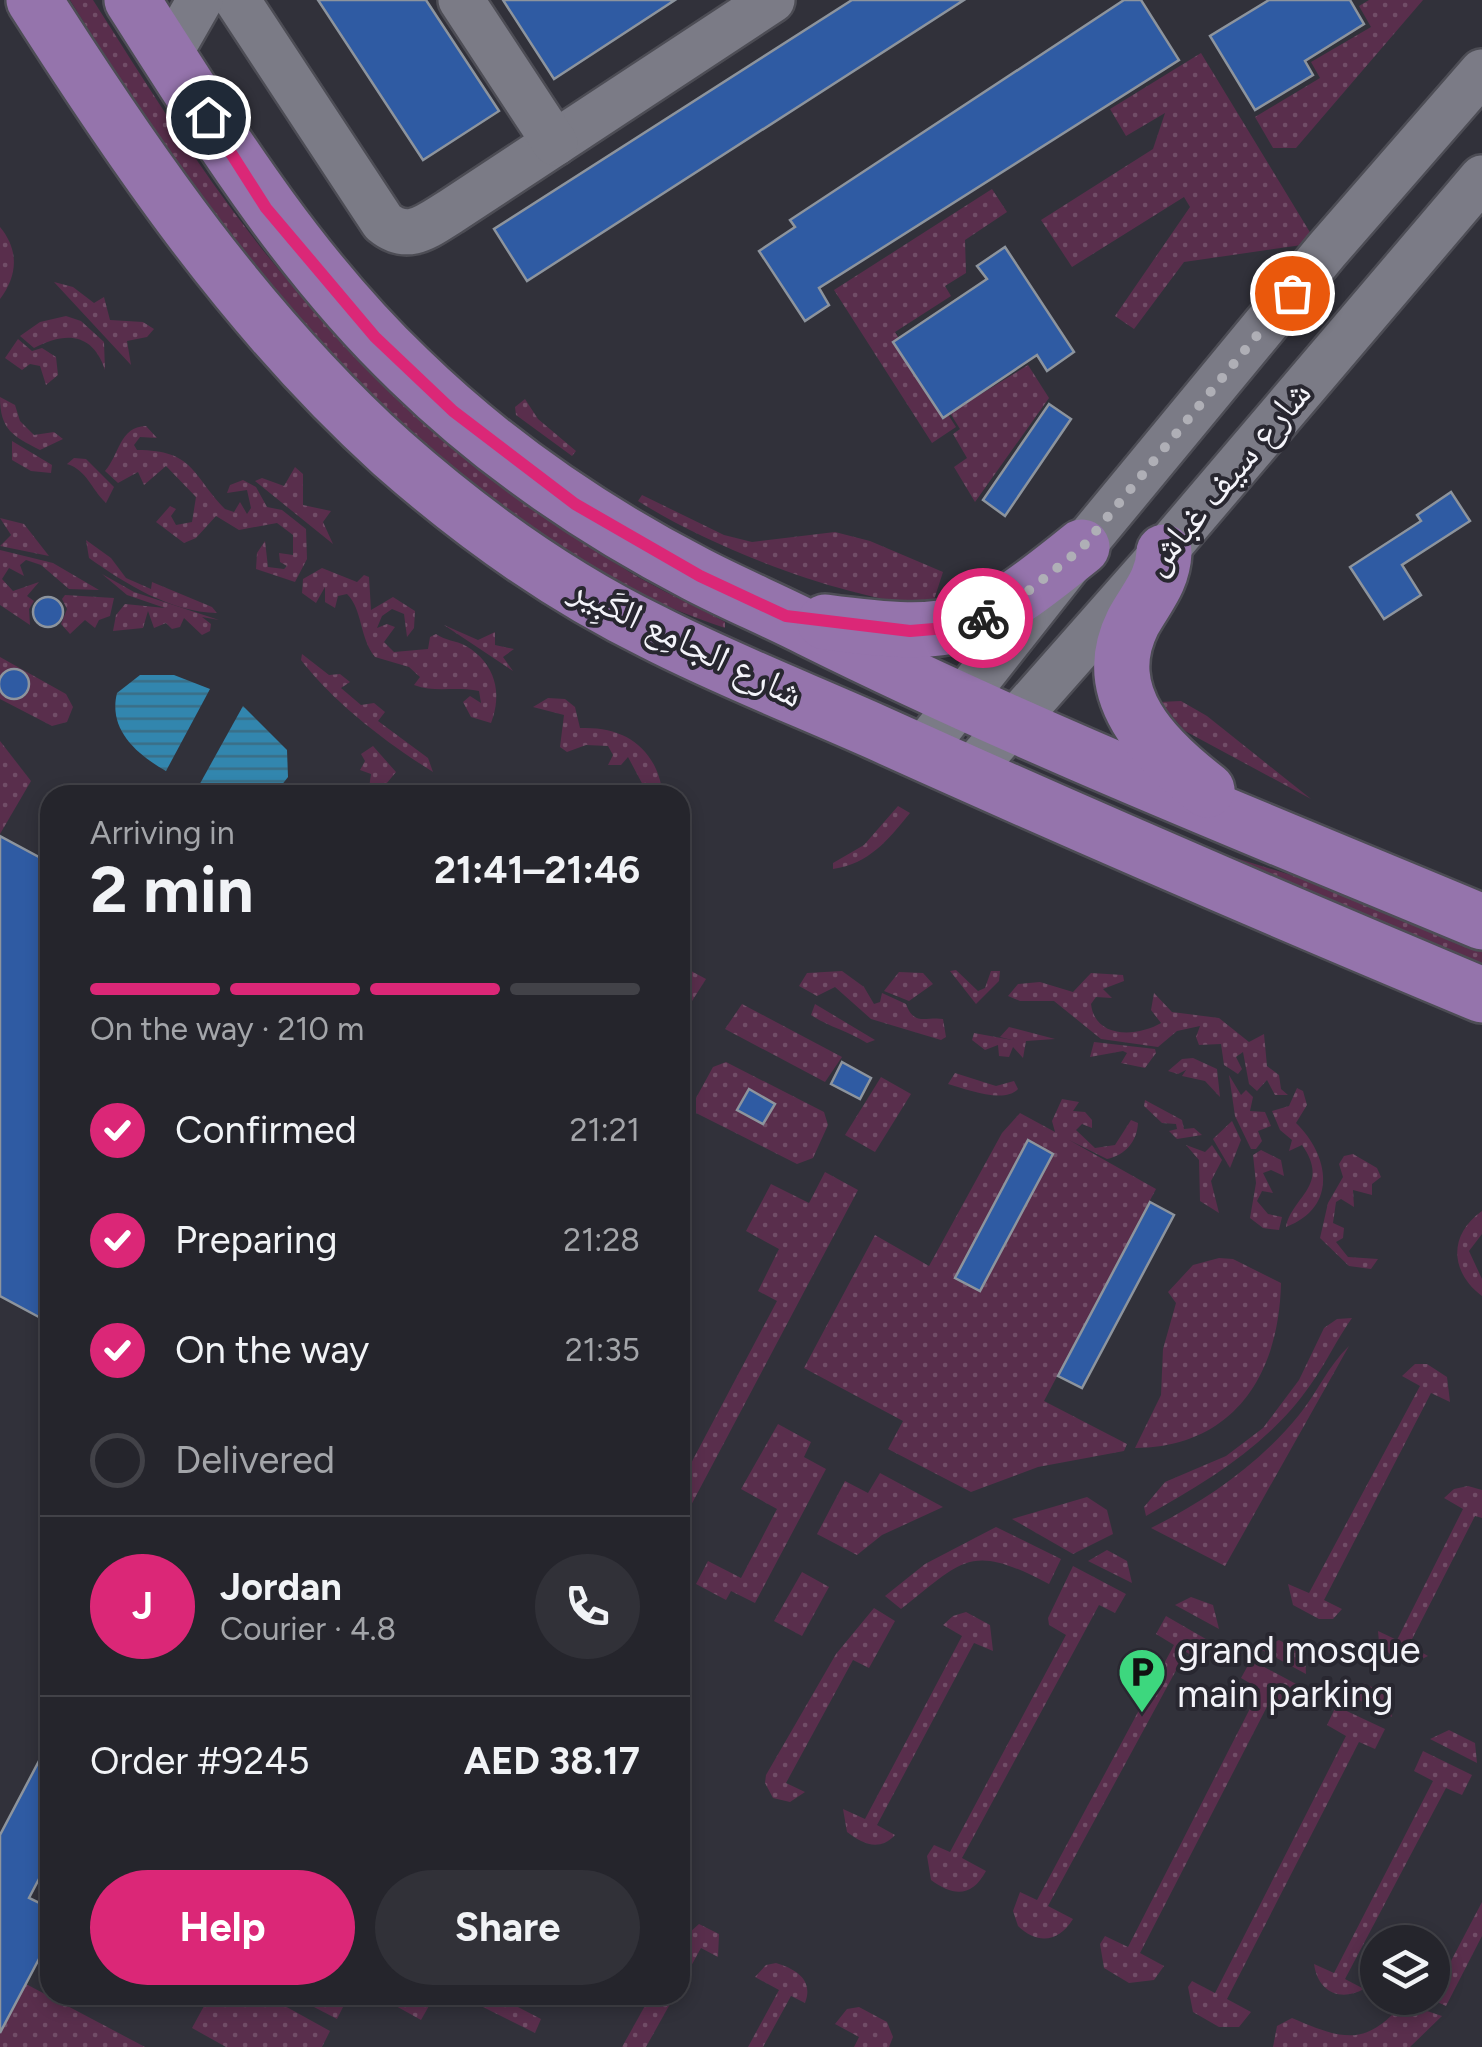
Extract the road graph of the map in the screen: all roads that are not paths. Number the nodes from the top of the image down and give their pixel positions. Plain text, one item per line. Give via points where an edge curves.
1 (34, 0) edge
2 (132, 0) edge
3 (200, 0) edge
4 (237, 0) edge
5 (461, 0) edge
6 (767, 1) edge
7 (168, 56) junction
8 (1482, 72) edge
9 (555, 143) junction
10 (1477, 188) edge
11 (1082, 548) junction
12 (1164, 552) junction
13 (786, 616) junction
14 (965, 738) junction
15 (1258, 828) junction
16 (1482, 922) edge
17 (1482, 996) edge

1 - 14 main road, شارع الجامِع الكَبِير via 200,242 324,388 464,512 612,610
2 - 7 main road, شارع الجامِع الكَبِير
3 - 7 street
4 - 9 street via 395,231 416,232
5 - 9 street
6 - 9 street
7 - 13 main road, شارع الجامِع الكَبِير via 266,208 312,266 453,411 636,542
8 - 11 street, شارع سيف غباش
10 - 12 street, شارع سيف غباش
11 - 13 main road via 1006,606 958,627 910,631
11 - 14 street, شارع سيف غباش
12 - 14 street, شارع سيف غباش
12 - 15 main road via 1156,586 1128,634 1122,664 1126,695 1158,750
13 - 14 main road, شارع الجامِع الكَبِير
14 - 15 main road, شارع الجامِع الكَبِير
14 - 17 main road, شارع الجامِع الكَبِير
15 - 16 main road, شارع الجامِع الكَبِير

